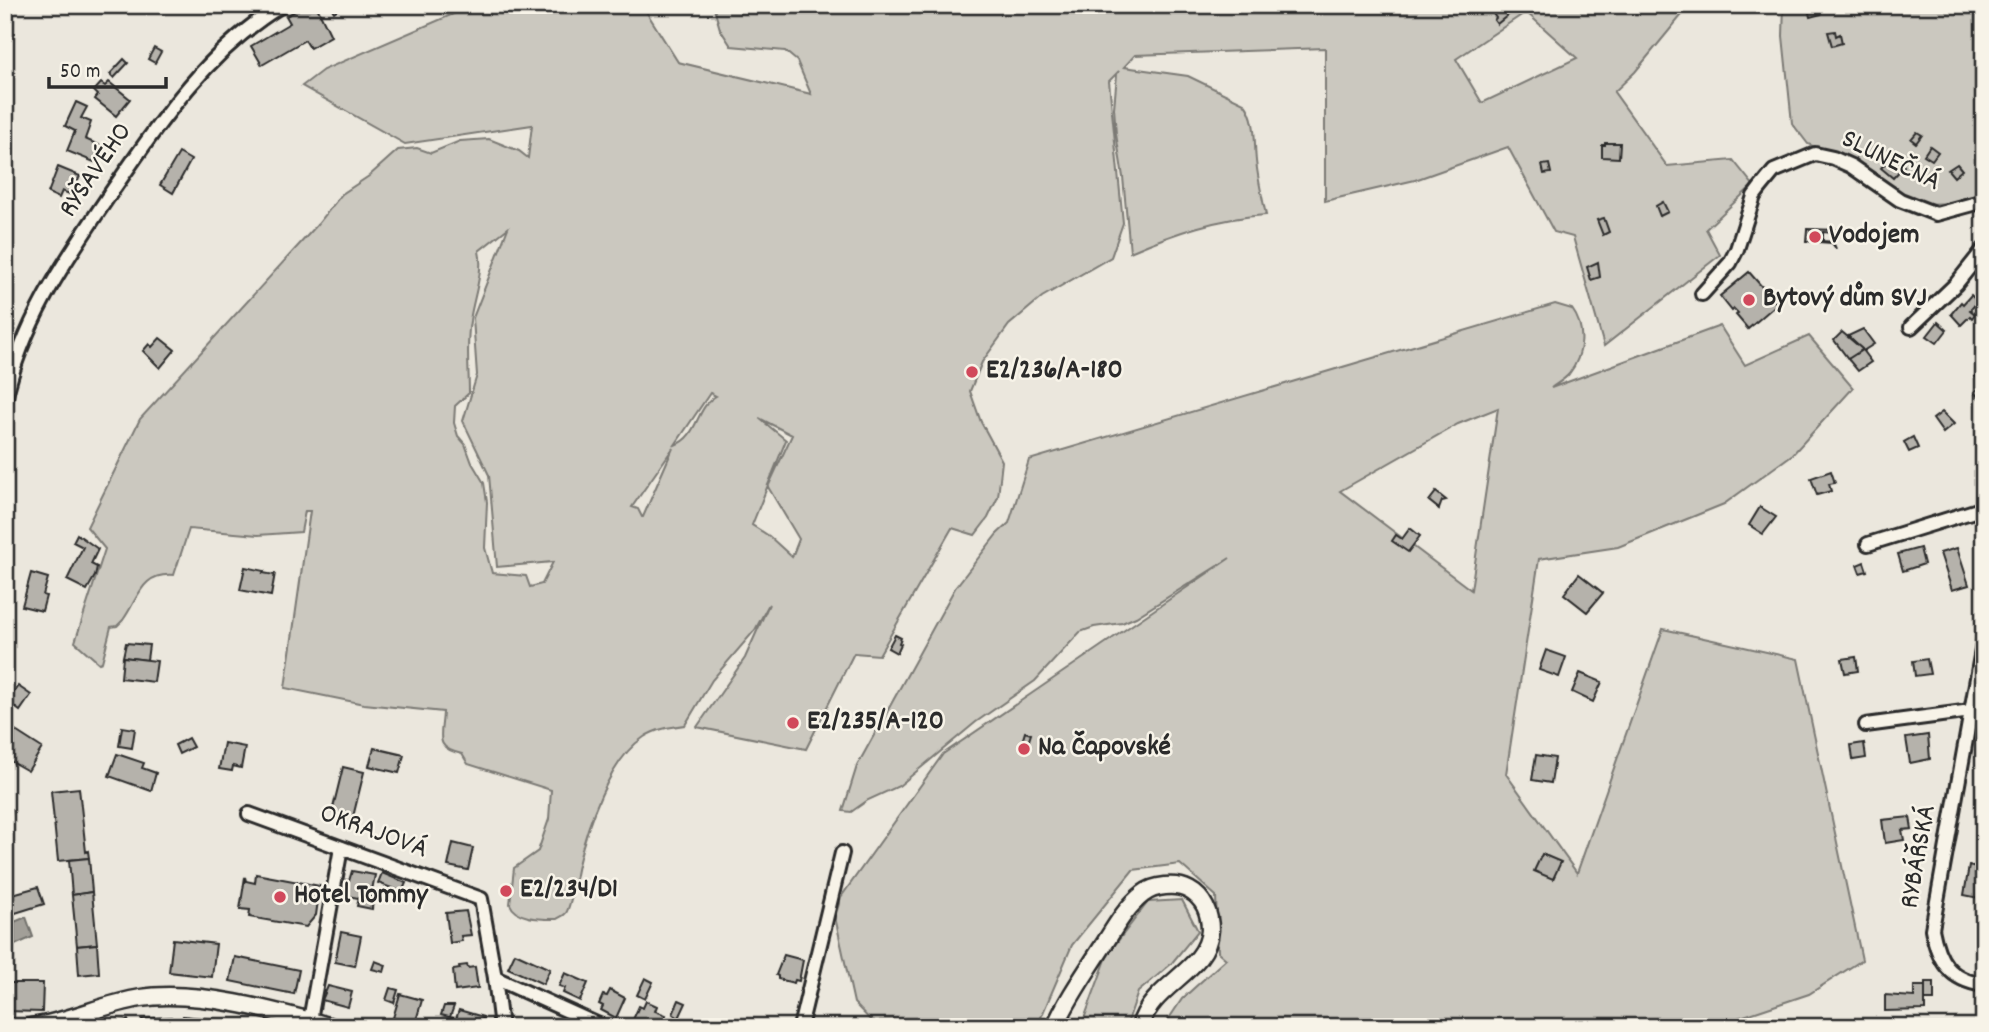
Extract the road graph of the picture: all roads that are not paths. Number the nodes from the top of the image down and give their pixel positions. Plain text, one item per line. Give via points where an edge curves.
1 (282, 5) edge
2 (1984, 201) edge
3 (1984, 249) edge
4 (1702, 294) dead end
5 (1911, 327) dead end
6 (5, 400) edge
7 (1984, 508) edge
8 (1868, 544) dead end
9 (1984, 639) edge
10 (1971, 711) junction
11 (1866, 725) dead end
12 (249, 814) dead end
13 (341, 848) junction
14 (842, 853) dead end
15 (495, 978) junction
16 (1984, 985) edge
17 (310, 1020) junction
18 (31, 1027) edge
19 (332, 1027) edge
20 (501, 1027) edge
21 (603, 1027) edge
22 (800, 1027) edge
23 (1055, 1027) edge
24 (1140, 1027) edge

1 - 6 street, RYŠAVÉHO via 234,38 153,129 26,332
2 - 4 street, SLUNEČNÁ via 1936,214 1900,200 1851,166 1815,154 1774,172 1760,188 1730,262
3 - 5 street
7 - 8 street
9 - 10 street, RYBÁŘSKÁ
10 - 11 street
10 - 16 street, RYBÁŘSKÁ via 1932,929 1941,962
12 - 13 street, OKRAJOVÁ
13 - 15 street, OKRAJOVÁ via 481,899
13 - 17 street
14 - 22 street
15 - 20 street
15 - 21 street
17 - 18 street via 219,1001 158,996
17 - 19 street
23 - 24 street via 1126,910 1145,891 1167,885 1187,889 1201,899 1209,914 1205,951 1150,1003

